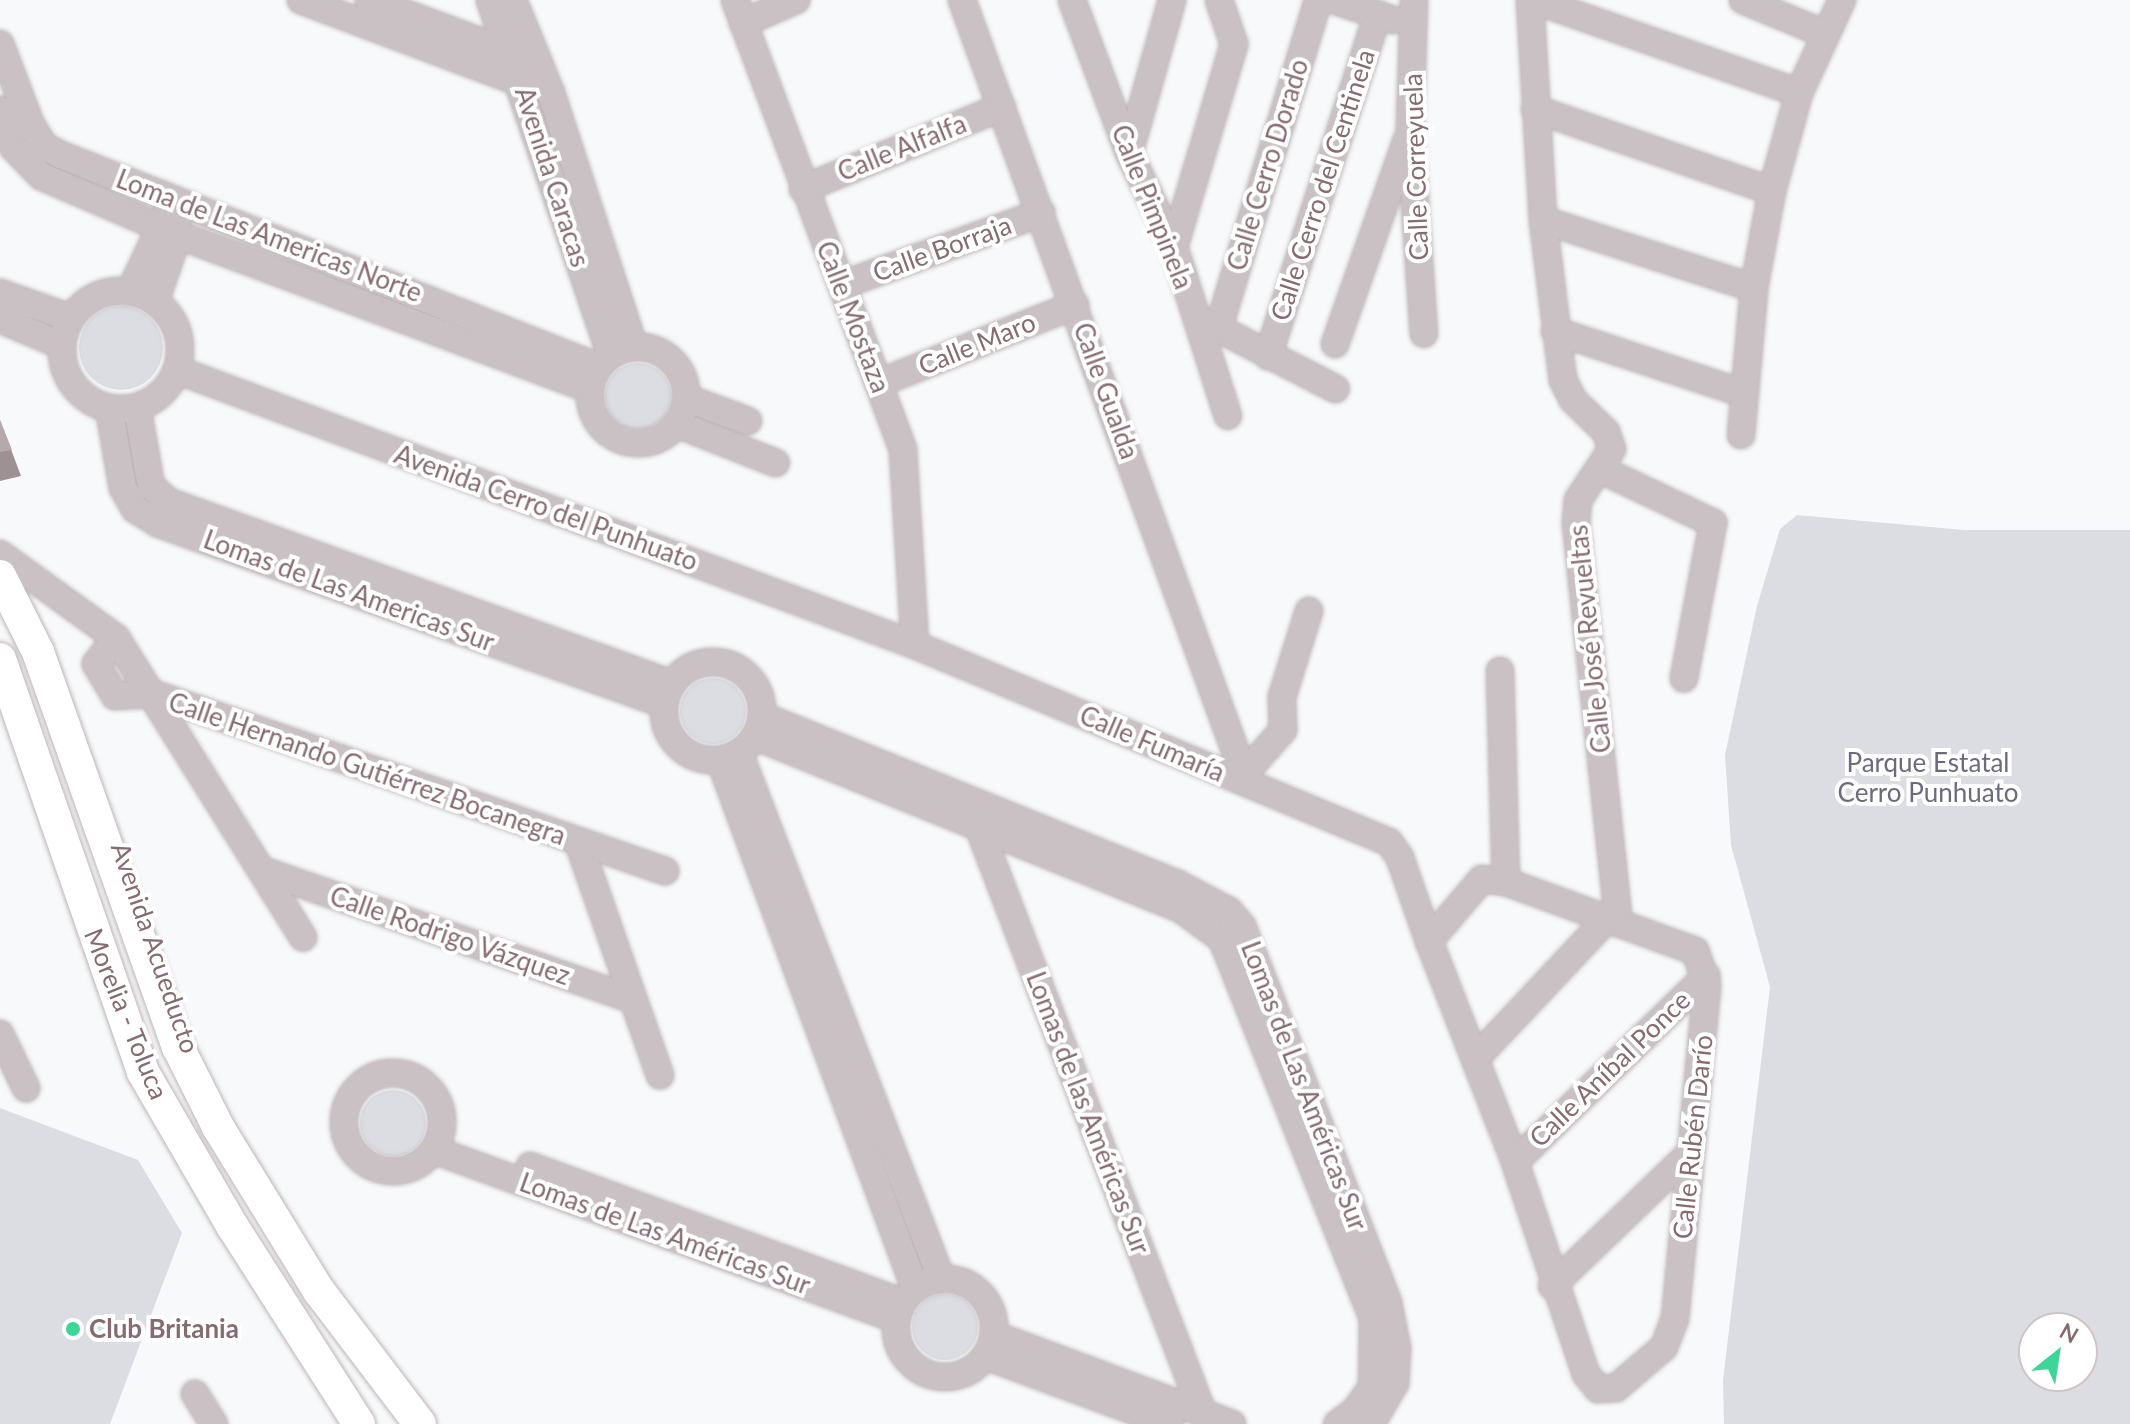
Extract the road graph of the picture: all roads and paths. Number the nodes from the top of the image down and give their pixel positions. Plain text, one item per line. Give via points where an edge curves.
1 (301, 0) edge
2 (490, 0) edge
3 (513, 0) edge
4 (796, 0) edge
5 (962, 0) edge
6 (1072, 0) edge
7 (1172, 0) edge
8 (1219, 0) edge
9 (1318, 0) edge
10 (1333, 0) edge
11 (1414, 0) edge
12 (1532, 0) edge
13 (1743, 0) edge
14 (1842, 0) edge
15 (354, 7) edge
16 (739, 12) edge
17 (1378, 14) junction
18 (1414, 26) junction
19 (1825, 34) junction
20 (0, 44) edge
21 (523, 66) junction
22 (1799, 93) junction
23 (1002, 107) junction
24 (1535, 109) junction
25 (0, 110) edge
26 (1410, 130) junction
27 (1129, 153) junction
28 (803, 189) junction
29 (1772, 191) junction
30 (1041, 213) junction
31 (166, 217) junction
32 (1543, 220) junction
33 (1174, 247) junction
34 (326, 256) junction
35 (314, 283) junction
36 (842, 285) junction
37 (1754, 288) junction
38 (130, 292) junction
39 (0, 293) edge
40 (155, 302) junction
41 (1075, 305) junction
42 (1195, 315) junction
43 (71, 318) junction
44 (0, 319) edge
45 (1218, 330) junction
46 (1555, 331) junction
47 (1424, 334) dead end
48 (1335, 344) dead end
49 (61, 345) junction
50 (1268, 356) junction
51 (608, 364) junction
52 (177, 370) junction
53 (879, 383) junction
54 (1336, 389) dead end
55 (1743, 393) junction
56 (686, 398) junction
57 (137, 407) junction
58 (109, 408) junction
59 (1228, 416) dead end
60 (748, 421) dead end
61 (677, 424) junction
62 (1741, 435) dead end
63 (776, 463) dead end
64 (1602, 470) junction
65 (0, 554) edge
66 (0, 561) edge
67 (0, 576) edge
68 (417, 604) junction
69 (1309, 611) dead end
70 (915, 645) junction
71 (0, 659) edge
72 (1500, 671) dead end
73 (1684, 678) dead end
74 (0, 691) edge
75 (154, 694) junction
76 (668, 694) junction
77 (744, 741) junction
78 (27, 745) junction
79 (1246, 778) junction
80 (971, 801) junction
81 (979, 828) junction
82 (579, 844) junction
83 (665, 871) dead end
84 (267, 872) junction
85 (1494, 880) junction
86 (1612, 922) junction
87 (303, 937) dead end
88 (1429, 941) junction
89 (1706, 976) junction
90 (632, 999) junction
91 (833, 1022) junction
92 (0, 1034) edge
93 (1475, 1059) junction
94 (660, 1075) dead end
95 (26, 1088) dead end
96 (1310, 1132) junction
97 (438, 1142) dead end
98 (1689, 1154) junction
99 (1515, 1162) junction
100 (941, 1278) junction
101 (1552, 1286) junction
102 (904, 1303) junction
103 (339, 1318) junction
104 (304, 1336) junction
105 (990, 1346) junction
106 (371, 1358) junction
107 (195, 1394) dead end
108 (351, 1412) edge
109 (1206, 1418) edge
110 (214, 1424) edge
111 (420, 1424) edge
112 (1170, 1424) edge
113 (1232, 1424) edge
114 (1337, 1424) edge
115 (1371, 1424) edge

1 - 15 street
2 - 21 street, Avenida Caracas
3 - 21 street, Avenida Caracas
4 - 16 street
5 - 23 street, Calle Gualda
6 - 27 street, Calle Pimpinela
7 - 27 street
8 - 33 street via 1234,44
9 - 45 street, Calle Cerro Dorado
10 - 17 street
11 - 18 street, Calle Correyuela
12 - 22 street
12 - 24 street
13 - 19 street
14 - 19 street
15 - 21 street
16 - 28 street, Calle Mostaza
17 - 18 street
17 - 50 street, Calle Cerro del Centinela
18 - 26 street, Calle Correyuela
19 - 22 street
20 - 31 street, Loma de Las Americas Norte via 23,109 44,146
21 - 51 street, Avenida Caracas
21 - 51 street, Avenida Caracas via 551,93
22 - 29 street
23 - 28 street, Calle Alfalfa
23 - 30 street, Calle Gualda
24 - 29 street
24 - 32 street
25 - 31 street, Loma de Las Americas Norte via 13,147 41,176
26 - 47 street, Calle Correyuela
26 - 48 street
27 - 33 street, Calle Pimpinela
28 - 36 street, Calle Mostaza
29 - 37 street
30 - 36 street, Calle Borraja
30 - 41 street, Calle Gualda
31 - 34 street, Loma de Las Americas Norte via 205,212
31 - 35 street, Loma de Las Americas Norte
31 - 38 street
31 - 40 street
32 - 37 street
32 - 46 street
33 - 42 street, Calle Pimpinela
34 - 35 street
34 - 51 street, Loma de Las Americas Norte
35 - 51 street, Loma de Las Americas Norte
36 - 53 street, Calle Mostaza
37 - 55 street
38 - 40 street
38 - 43 street via 96,296
39 - 43 street
40 - 52 street via 177,332
41 - 53 street, Calle Maro
41 - 79 street, Calle Gualda
42 - 45 street
42 - 59 street, Calle Pimpinela
43 - 49 street
44 - 49 street
45 - 50 street
46 - 55 street
46 - 64 street via 1568,390 1606,432 1612,449
49 - 58 street via 68,379 86,398
50 - 54 street
51 - 56 street via 672,361
51 - 61 street via 596,420 620,441 651,442
52 - 57 street via 154,399
52 - 70 street, Avenida Cerro del Punhuato
53 - 70 street, Calle Mostaza via 903,450 908,485
55 - 62 street
56 - 60 street
56 - 61 street
57 - 58 street
57 - 68 street, Lomas de Las Americas Sur via 151,486 169,502
58 - 68 street, Lomas de Las Americas Sur via 123,488 135,509 157,523
61 - 63 street
64 - 73 street via 1713,523
64 - 86 street, Calle José Revueltas via 1578,500 1576,523
65 - 75 street via 116,638
66 - 103 street, Avenida Acueducto via 55,681 115,835 182,1037 254,1172 338,1300
67 - 103 main road, Morelia - Toluca via 38,652 178,1047 218,1127
68 - 76 street, Lomas de Las Americas Sur
69 - 79 street via 1282,697 1283,730
70 - 79 street, Calle Fumaría
71 - 78 main road, Morelia - Toluca
72 - 85 street
74 - 78 street
75 - 82 street, Calle Hernando Gutiérrez Bocanegra
75 - 84 street
76 - 77 street via 664,719 678,746 690,755
76 - 77 street via 694,666 722,663 747,677 756,688
77 - 80 street, Lomas de Las Américas Sur
77 - 81 street, Lomas de Las Américas Sur
77 - 91 street
78 - 104 main road, Morelia - Toluca via 143,1072
79 - 88 street, Calle Fumaría via 1389,842 1400,858
80 - 81 street, Lomas de las Américas Sur
80 - 96 street, Lomas de Las Américas Sur via 1176,883 1229,911 1242,926
81 - 96 street, Lomas de Las Américas Sur via 1208,924 1222,939
81 - 109 street, Lomas de las Américas Sur
82 - 83 street, Calle Hernando Gutiérrez Bocanegra
82 - 90 street
84 - 87 street
84 - 90 street, Calle Rodrigo Vázquez
85 - 86 street
85 - 88 street
86 - 89 street via 1695,951
86 - 93 street
88 - 93 street
89 - 98 street, Calle Rubén Darío
89 - 99 street, Calle Aníbal Ponce
90 - 94 street
91 - 100 street
91 - 102 street
92 - 95 street
93 - 99 street
96 - 114 street, Lomas de Las Américas Sur via 1373,1319 1372,1387 1355,1411
96 - 115 street, Lomas de Las Américas Sur via 1375,1266 1397,1348 1395,1383
97 - 102 street, Lomas de Las Américas Sur
98 - 101 street
98 - 101 street, Calle Rubén Darío via 1671,1334 1651,1362 1610,1390 1592,1383
99 - 101 street
100 - 102 street
100 - 105 street via 975,1288 990,1309
102 - 105 street via 904,1356 926,1373 954,1377
103 - 104 main road via 335,1335 327,1341
103 - 106 main road, Morelia - Toluca
104 - 108 main road, Morelia - Toluca
105 - 109 street
105 - 112 street
106 - 108 main road via 350,1360 341,1370
106 - 111 main road, Morelia - Toluca
107 - 110 street
109 - 113 street

